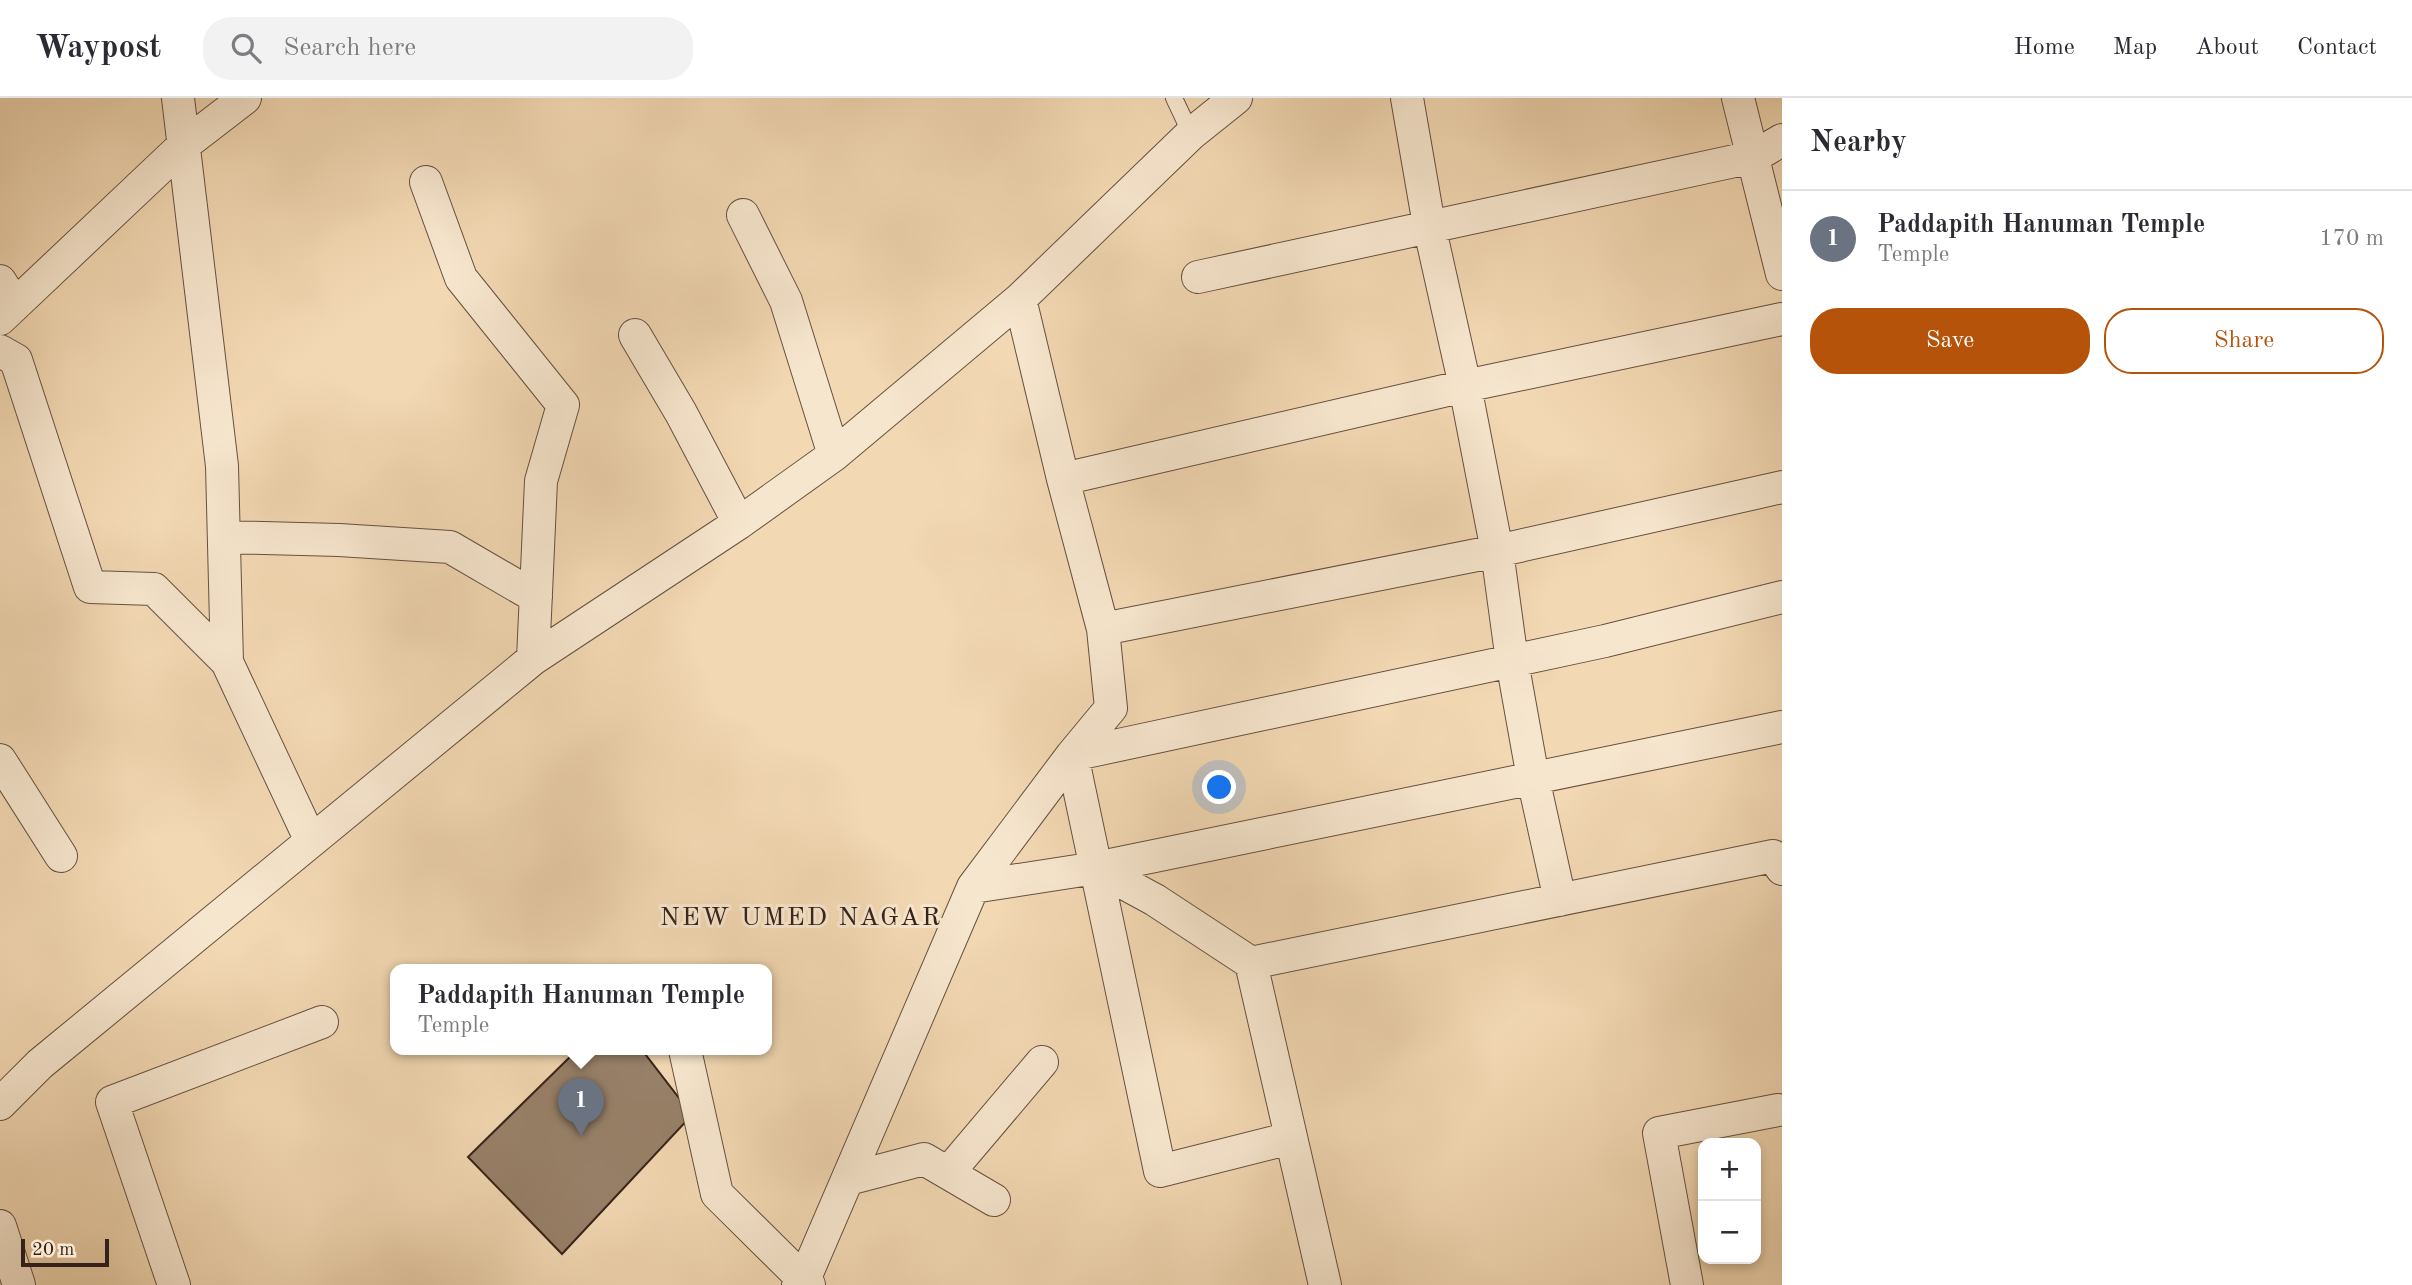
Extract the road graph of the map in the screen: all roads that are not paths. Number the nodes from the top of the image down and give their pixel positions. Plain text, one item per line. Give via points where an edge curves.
1 (178, 98) edge
2 (245, 98) edge
3 (1174, 98) edge
4 (1236, 98) edge
5 (1407, 98) edge
6 (1738, 98) edge
7 (1191, 134) junction
8 (1782, 140) edge
9 (184, 145) junction
10 (1753, 157) junction
11 (426, 182) dead end
12 (743, 215) dead end
13 (1429, 225) junction
14 (1782, 274) edge
15 (1198, 277) dead end
16 (1020, 299) junction
17 (5, 302) edge
18 (1782, 319) edge
19 (635, 335) dead end
20 (0, 351) edge
21 (1465, 386) junction
22 (834, 455) junction
23 (1063, 479) junction
24 (1782, 487) edge
25 (739, 523) junction
26 (224, 537) junction
27 (1497, 551) junction
28 (536, 597) junction
29 (1782, 597) edge
30 (1103, 629) junction
31 (533, 659) junction
32 (1512, 661) junction
33 (227, 662) junction
34 (1782, 727) edge
35 (1072, 755) junction
36 (0, 760) edge
37 (1533, 778) junction
38 (311, 841) junction
39 (61, 856) dead end
40 (1096, 868) junction
41 (1782, 869) edge
42 (973, 887) junction
43 (1560, 900) junction
44 (1251, 963) junction
45 (322, 1022) dead end
46 (686, 1055) edge
47 (1042, 1062) dead end
48 (0, 1104) edge
49 (1778, 1110) dead end
50 (1291, 1138) junction
51 (948, 1173) junction
52 (848, 1179) junction
53 (994, 1200) dead end
54 (0, 1226) edge
55 (804, 1284) edge
56 (19, 1285) edge
57 (174, 1285) edge
58 (1325, 1285) edge
59 (1687, 1285) edge

1 - 9 street
2 - 9 street
3 - 7 lane
4 - 7 street
5 - 13 street
6 - 10 street
7 - 16 street
8 - 10 street
9 - 17 street
9 - 26 street via 222,466
10 - 13 street
10 - 14 street
11 - 28 street via 461,278 563,405 541,481
12 - 22 street via 786,301
13 - 15 street
13 - 21 street
16 - 22 street
16 - 23 street
18 - 21 street
19 - 25 street
20 - 33 street via 16,360 90,587 154,589
21 - 23 street
21 - 27 street
22 - 25 street
23 - 30 street
24 - 27 street
25 - 31 street
26 - 28 street via 450,547
26 - 33 street
27 - 30 street
27 - 32 street
28 - 31 street
29 - 32 street
30 - 35 street via 1111,708
31 - 38 street
32 - 35 street
32 - 37 street
33 - 38 street
34 - 37 street
35 - 40 street
35 - 42 street
36 - 39 street
37 - 40 street
37 - 43 street
38 - 48 street via 40,1064
40 - 42 street
40 - 44 street
40 - 50 street via 1160,1171
41 - 43 street via 1773,856
42 - 52 street
43 - 44 street
44 - 50 street
45 - 57 street via 112,1102
46 - 55 street via 717,1194
47 - 51 street
49 - 59 street via 1659,1133
50 - 58 street
51 - 52 street via 924,1159
51 - 53 street
52 - 55 street
54 - 56 street

